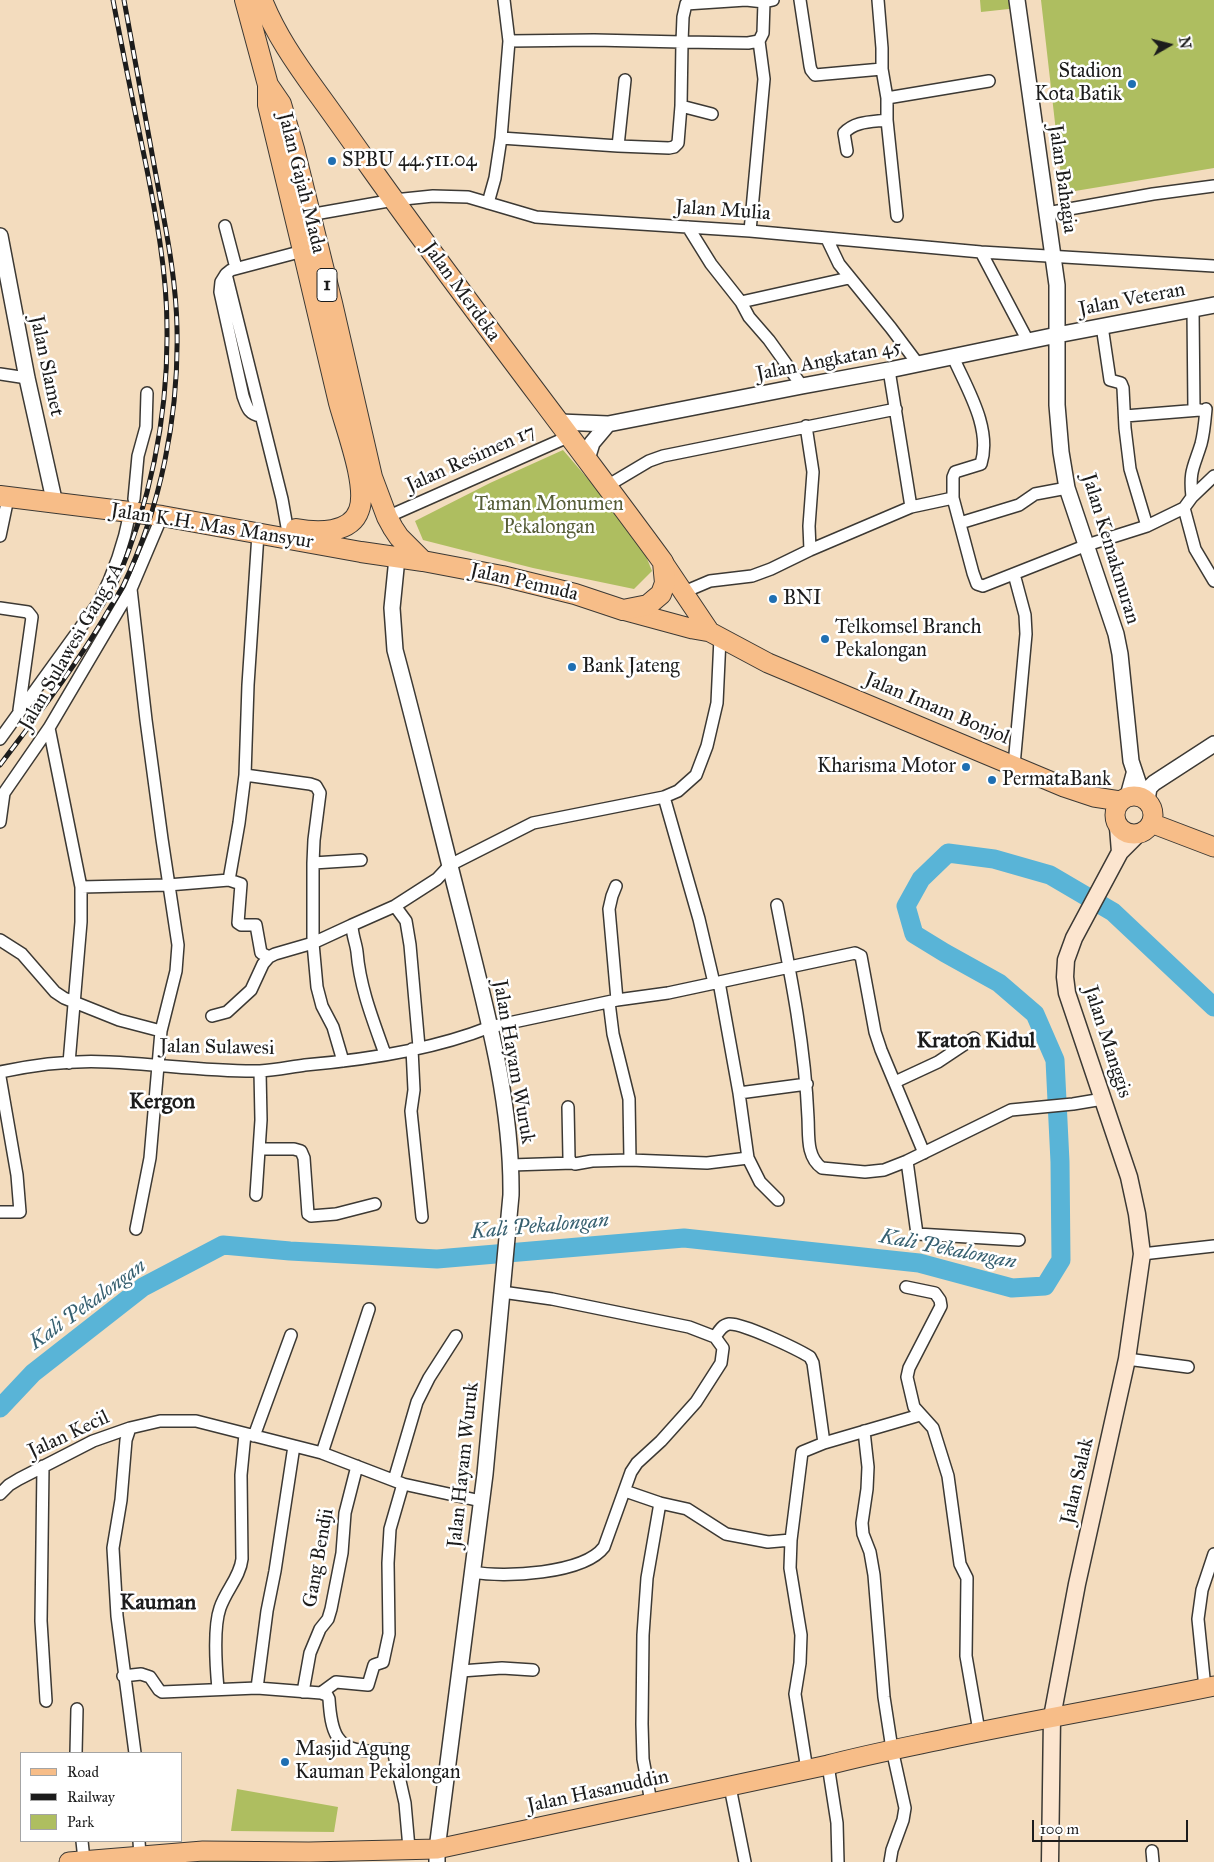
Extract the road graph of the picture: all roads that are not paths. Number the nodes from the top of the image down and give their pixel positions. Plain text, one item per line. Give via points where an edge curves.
1 (245, 0) edge
2 (504, 0) edge
3 (800, 0) edge
4 (878, 0) edge
5 (1018, 0) edge
6 (768, 1) edge
7 (265, 8) edge
8 (509, 41) junction
9 (758, 41) junction
10 (682, 42) junction
11 (298, 65) junction
12 (882, 69) junction
13 (266, 78) junction
14 (625, 80) dead end
15 (989, 81) dead end
16 (887, 98) junction
17 (681, 106) junction
18 (712, 114) dead end
19 (887, 120) junction
20 (501, 138) junction
21 (618, 146) junction
22 (847, 151) dead end
23 (1214, 186) edge
24 (394, 200) junction
25 (488, 203) junction
26 (1046, 214) junction
27 (309, 215) junction
28 (897, 216) dead end
29 (225, 226) dead end
30 (688, 227) junction
31 (750, 231) junction
32 (0, 236) edge
33 (827, 239) junction
34 (303, 251) junction
35 (981, 252) junction
36 (1052, 255) junction
37 (2, 260) edge
38 (1214, 266) edge
39 (231, 271) junction
40 (849, 278) junction
41 (741, 302) junction
42 (1214, 305) edge
43 (1193, 309) junction
44 (1102, 326) junction
45 (1057, 335) junction
46 (1028, 341) junction
47 (953, 357) junction
48 (918, 364) junction
49 (889, 370) junction
50 (0, 374) edge
51 (28, 378) junction
52 (802, 386) junction
53 (147, 393) dead end
54 (896, 408) junction
55 (1210, 408) edge
56 (1194, 410) junction
57 (1125, 416) junction
58 (608, 424) junction
59 (806, 426) junction
60 (565, 429) junction
61 (358, 446) junction
62 (587, 459) junction
63 (1214, 476) edge
64 (607, 486) junction
65 (1067, 488) junction
66 (3, 495) edge
67 (1192, 497) junction
68 (54, 498) junction
69 (953, 498) junction
70 (132, 506) junction
71 (911, 507) junction
72 (1184, 508) junction
73 (162, 516) junction
74 (387, 517) junction
75 (960, 524) junction
76 (287, 526) junction
77 (1147, 526) junction
78 (258, 534) junction
79 (0, 536) edge
80 (1087, 546) junction
81 (810, 550) junction
82 (397, 558) junction
83 (423, 561) junction
84 (663, 562) junction
85 (1014, 574) junction
86 (1214, 581) edge
87 (131, 589) junction
88 (684, 592) junction
89 (0, 608) edge
90 (624, 610) junction
91 (715, 635) junction
92 (19, 712) junction
93 (49, 728) junction
94 (0, 739) edge
95 (1214, 744) edge
96 (1014, 765) junction
97 (245, 775) junction
98 (2, 794) edge
99 (664, 797) junction
100 (1094, 797) junction
101 (1134, 799) junction
102 (0, 822) edge
103 (1117, 824) junction
104 (1145, 829) junction
105 (1214, 847) edge
106 (1117, 859) junction
107 (361, 860) dead end
108 (313, 863) junction
109 (450, 865) junction
110 (229, 880) junction
111 (168, 885) junction
112 (616, 886) dead end
113 (81, 887) junction
114 (777, 905) dead end
115 (395, 906) junction
116 (352, 926) junction
117 (0, 940) edge
118 (313, 943) junction
119 (269, 957) junction
120 (789, 966) junction
121 (717, 982) junction
122 (613, 1001) junction
123 (75, 1002) junction
124 (212, 1016) dead end
125 (490, 1027) junction
126 (161, 1031) junction
127 (974, 1038) dead end
128 (416, 1048) junction
129 (385, 1054) junction
130 (343, 1061) junction
131 (69, 1063) junction
132 (158, 1066) junction
133 (260, 1071) junction
134 (0, 1072) edge
135 (0, 1077) edge
136 (895, 1082) junction
137 (806, 1084) junction
138 (739, 1093) junction
139 (1103, 1099) junction
140 (568, 1108) dead end
141 (259, 1149) junction
142 (924, 1153) junction
143 (748, 1158) junction
144 (630, 1160) junction
145 (907, 1161) junction
146 (572, 1163) junction
147 (511, 1165) junction
148 (256, 1195) dead end
149 (778, 1200) dead end
150 (375, 1204) dead end
151 (0, 1212) edge
152 (422, 1218) dead end
153 (136, 1229) dead end
154 (1019, 1240) dead end
155 (1214, 1246) edge
156 (1142, 1254) junction
157 (906, 1287) dead end
158 (503, 1290) junction
159 (369, 1309) dead end
160 (291, 1335) dead end
161 (456, 1336) dead end
162 (715, 1337) junction
163 (1127, 1359) junction
164 (1188, 1368) dead end
165 (920, 1415) junction
166 (130, 1428) junction
167 (864, 1431) junction
168 (249, 1435) junction
169 (824, 1444) junction
170 (294, 1446) junction
171 (322, 1453) junction
172 (44, 1466) junction
173 (356, 1466) junction
174 (398, 1482) junction
175 (625, 1491) junction
176 (0, 1494) edge
177 (481, 1501) junction
178 (660, 1503) junction
179 (791, 1540) junction
180 (1214, 1554) edge
181 (472, 1572) junction
182 (461, 1670) junction
183 (533, 1670) dead end
184 (124, 1676) junction
185 (1209, 1687) edge
186 (218, 1688) junction
187 (257, 1688) junction
188 (302, 1692) junction
189 (321, 1692) junction
190 (46, 1701) dead end
191 (76, 1709) dead end
192 (1052, 1717) junction
193 (979, 1731) junction
194 (892, 1749) junction
195 (76, 1752) edge
196 (134, 1752) edge
197 (828, 1765) junction
198 (808, 1770) junction
199 (730, 1787) junction
200 (650, 1802) junction
201 (82, 1842) edge
202 (409, 1848) junction
203 (143, 1853) edge
204 (336, 1856) edge
205 (437, 1856) edge
206 (311, 1857) edge
207 (76, 1861) edge
208 (745, 1862) edge
209 (838, 1862) edge
210 (890, 1862) edge
211 (1050, 1862) edge

1 - 13 highway, Jalan Gajah Mada / 1
2 - 8 street
3 - 12 street via 810,66 815,75
4 - 12 street
5 - 26 street, Jalan Bahagia
6 - 9 street via 763,33
6 - 10 street via 686,4
7 - 11 highway, Jalan Merdeka
8 - 10 street
8 - 20 street
9 - 10 street
9 - 31 street via 764,79
10 - 17 street
11 - 13 highway via 277,63
11 - 24 highway, Jalan Merdeka
12 - 16 street
13 - 27 highway, Jalan Gajah Mada / 1 via 281,104
13 - 34 highway, 1 via 268,105
14 - 21 street
15 - 16 street
16 - 19 street
17 - 18 street
17 - 21 street via 678,143 674,147
19 - 22 street via 849,128 844,133
19 - 28 street
20 - 21 street
20 - 25 street
23 - 26 street
24 - 25 street, Jalan Mulia via 441,197
24 - 27 street, Jalan Mulia
24 - 60 highway, Jalan Merdeka
25 - 30 street, Jalan Mulia via 536,217
26 - 36 street, Jalan Bahagia
27 - 61 highway, Jalan Gajah Mada / 1 via 332,303
29 - 39 street
30 - 31 street, Jalan Mulia
30 - 41 street via 711,264
31 - 33 street, Jalan Mulia
32 - 37 street, Jalan Slamet
33 - 35 street, Jalan Mulia
33 - 40 street
34 - 39 street
34 - 61 highway, 1
35 - 36 street, Jalan Mulia
35 - 46 street
36 - 38 street, Jalan Mulia
36 - 45 street, Jalan Bahagia via 1057,285
37 - 51 street, Jalan Slamet
39 - 76 street
40 - 41 street
40 - 48 street
41 - 52 street
42 - 43 street, Jalan Veteran
43 - 44 street, Jalan Veteran
43 - 56 street
44 - 45 street, Jalan Veteran
44 - 57 street via 1109,377 1122,385
45 - 46 street, Jalan Angkatan 45
45 - 65 street, Jalan Kemakmuran via 1057,406
46 - 47 street, Jalan Angkatan 45
47 - 48 street, Jalan Angkatan 45
47 - 69 street via 979,418 984,450 981,464 954,473
48 - 49 street, Jalan Angkatan 45
49 - 52 street, Jalan Angkatan 45
49 - 54 street
50 - 51 street
51 - 68 street, Jalan Slamet
52 - 58 street, Jalan Angkatan 45
53 - 70 street via 146,426 138,456
54 - 59 street
54 - 71 street
55 - 56 street
55 - 67 street via 1190,477
56 - 57 street
57 - 77 street via 1130,468
58 - 60 street, Jalan Angkatan 45
58 - 62 street via 592,443
59 - 64 street via 663,456
59 - 81 street via 813,472
60 - 62 highway, Jalan Merdeka
60 - 74 street, Jalan Resimen 17
61 - 74 highway, Jalan Gajah Mada / 1
61 - 76 highway, Jalan K.H. Mas Mansyur / 1 via 362,500 356,517 349,524 321,532
62 - 64 highway, Jalan Merdeka
63 - 67 street
64 - 84 highway, Jalan Merdeka
65 - 75 street via 1035,494 1019,505
65 - 80 street, Jalan Kemakmuran
66 - 68 highway, Jalan K.H. Mas Mansyur / 1
66 - 79 street
67 - 72 street
68 - 70 highway, Jalan K.H. Mas Mansyur / 1
69 - 71 street
69 - 75 street
70 - 73 highway, Jalan K.H. Mas Mansyur / 1
70 - 76 highway, Jalan K.H. Mas Mansyur / 1
70 - 92 street via 119,558 99,602
71 - 81 street
72 - 77 street
72 - 86 street via 1195,549
73 - 78 highway, Jalan K.H. Mas Mansyur / 1
73 - 87 street, Jalan Sulawesi Gang 5A
74 - 83 highway, Jalan Gajah Mada / 1 via 399,537
75 - 85 street via 977,584 983,586
77 - 80 street
78 - 82 highway, Jalan K.H. Mas Mansyur / 1
78 - 97 street
80 - 85 street
80 - 101 street, Jalan Kemakmuran via 1120,654
81 - 88 street via 752,576 710,581
82 - 83 highway, Jalan K.H. Mas Mansyur / 1
82 - 109 street, Jalan Hayam Wuruk via 392,608 395,650
83 - 90 highway, Jalan Pemuda / 1 via 502,576
84 - 88 main road
84 - 90 highway via 665,583 661,594 648,605
85 - 96 street via 1025,615 1026,634
87 - 93 street, Jalan Sulawesi Gang 5A
87 - 111 street
88 - 91 main road
89 - 92 street via 28,612 32,617
90 - 91 main road, Jalan Imam Bonjol
91 - 96 main road, Jalan Imam Bonjol via 768,663
91 - 99 street via 717,703 707,746 696,775 678,791
92 - 94 street
93 - 98 street, Jalan Sulawesi Gang 5A
93 - 113 street
95 - 101 street
96 - 100 main road, Jalan Imam Bonjol
97 - 108 street via 316,786 320,793
97 - 110 street
98 - 102 street, Jalan Sulawesi Gang 5A
99 - 109 street via 533,823
99 - 121 street
100 - 101 main road, Jalan Imam Bonjol
100 - 103 main road
101 - 103 main road via 1115,808
101 - 104 main road via 1152,808
103 - 104 main road via 1129,834
103 - 106 main road
104 - 105 main road
104 - 106 main road, Jalan Manggis
106 - 139 main road, Jalan Manggis via 1074,938 1066,960 1065,977 1067,993
107 - 108 street
108 - 118 street
109 - 115 street via 437,880
109 - 125 street, Jalan Hayam Wuruk
110 - 111 street
110 - 119 street via 241,884 238,923 256,926 261,954
111 - 113 street
111 - 126 street via 178,958
112 - 122 street via 609,909
113 - 123 street
114 - 120 street
115 - 116 street
115 - 128 street via 406,921 410,945
116 - 118 street
116 - 129 street via 357,965
117 - 123 street via 22,954 54,992
118 - 119 street
118 - 130 street via 317,987
119 - 124 street via 251,990 227,1012
120 - 121 street, Jalan Sulawesi
120 - 136 street, Jalan Sulawesi via 859,954 875,1032
120 - 137 street
121 - 122 street, Jalan Sulawesi
121 - 138 street
122 - 125 street, Jalan Sulawesi
122 - 144 street via 613,1034 629,1099
123 - 126 street via 119,1020
123 - 131 street
125 - 128 street, Jalan Sulawesi
125 - 147 street, Jalan Hayam Wuruk via 505,1107
126 - 132 street
127 - 136 street via 938,1062
128 - 129 street, Jalan Sulawesi
128 - 152 street via 412,1111
129 - 130 street, Jalan Sulawesi
130 - 133 street, Jalan Sulawesi
131 - 132 street, Jalan Sulawesi
131 - 134 street, Jalan Sulawesi
132 - 133 street, Jalan Sulawesi
132 - 153 street via 150,1158
133 - 141 street
135 - 151 street via 17,1174 20,1212
136 - 142 street
137 - 138 street
137 - 145 street via 810,1152 818,1165 826,1169 865,1172 884,1170
138 - 143 street
139 - 142 street via 1005,1112
139 - 156 main road, Jalan Manggis via 1129,1177
140 - 146 street via 569,1158
141 - 148 street
141 - 150 street via 301,1151 308,1214 311,1216 336,1214
142 - 145 street
143 - 144 street via 707,1163
143 - 149 street via 760,1182
144 - 146 street
145 - 154 street via 917,1234
146 - 147 street
147 - 158 street, Jalan Hayam Wuruk
155 - 156 street
156 - 163 main road, Jalan Salak
157 - 165 street via 935,1293 941,1303 908,1372 914,1407
158 - 162 street via 680,1325
158 - 177 street, Jalan Hayam Wuruk
159 - 171 street
160 - 168 street
161 - 174 street via 417,1402
162 - 169 street via 722,1326 737,1325 810,1357
162 - 175 street via 723,1348 720,1363 696,1402 631,1472
163 - 164 street
163 - 192 main road, Jalan Salak via 1077,1584
165 - 167 street
165 - 193 street via 933,1428 948,1476 960,1564 967,1578 966,1656
166 - 168 street, Jalan Kecil via 160,1421 196,1421
166 - 172 street, Jalan Kecil via 93,1441
166 - 184 street via 113,1548
167 - 169 street
167 - 194 street via 868,1468 862,1523 874,1575 884,1697
168 - 170 street, Jalan Kecil
168 - 186 street via 241,1475 241,1569 219,1610
169 - 179 street via 802,1454
170 - 171 street, Jalan Kecil
170 - 187 street
171 - 173 street, Jalan Kecil
172 - 176 street, Jalan Kecil via 9,1485
172 - 190 street via 40,1621
173 - 174 street, Jalan Kecil
173 - 188 street, Gang Bendji via 345,1512 342,1553 331,1609 310,1653
174 - 177 street, Jalan Kecil
174 - 189 street via 390,1529 389,1634 383,1662 374,1665 368,1685 336,1682
175 - 178 street
175 - 181 street via 604,1547 592,1557 569,1566 531,1573
177 - 181 street, Jalan Hayam Wuruk
178 - 179 street via 687,1509 726,1534 768,1542
178 - 200 street via 647,1578 643,1635 643,1759
179 - 198 street via 790,1568 801,1635 795,1694
180 - 185 street via 1202,1590 1198,1619
181 - 182 street, Jalan Hayam Wuruk
182 - 183 street
182 - 205 street, Jalan Hayam Wuruk
184 - 186 street via 141,1674 150,1677 162,1692
184 - 196 street
185 - 192 main road, Jalan Hasanuddin
186 - 187 street
187 - 188 street
188 - 189 street
189 - 202 street via 329,1699 332,1728 345,1744 372,1751 393,1750
191 - 195 street
192 - 193 main road, Jalan Hasanuddin
192 - 211 main road, Jalan Salak
193 - 194 main road, Jalan Hasanuddin
194 - 197 main road, Jalan Hasanuddin
194 - 210 street via 905,1808
197 - 198 main road, Jalan Hasanuddin
197 - 209 street
198 - 199 main road, Jalan Hasanuddin
199 - 200 main road, Jalan Hasanuddin
199 - 208 street
200 - 205 main road, Jalan Hasanuddin
201 - 207 street
202 - 204 main road, Jalan Hasanuddin
202 - 205 main road, Jalan Hasanuddin
203 - 206 main road, Jalan Hasanuddin via 203,1851
203 - 207 main road, Jalan Hasanuddin
204 - 206 main road, Jalan Hasanuddin

